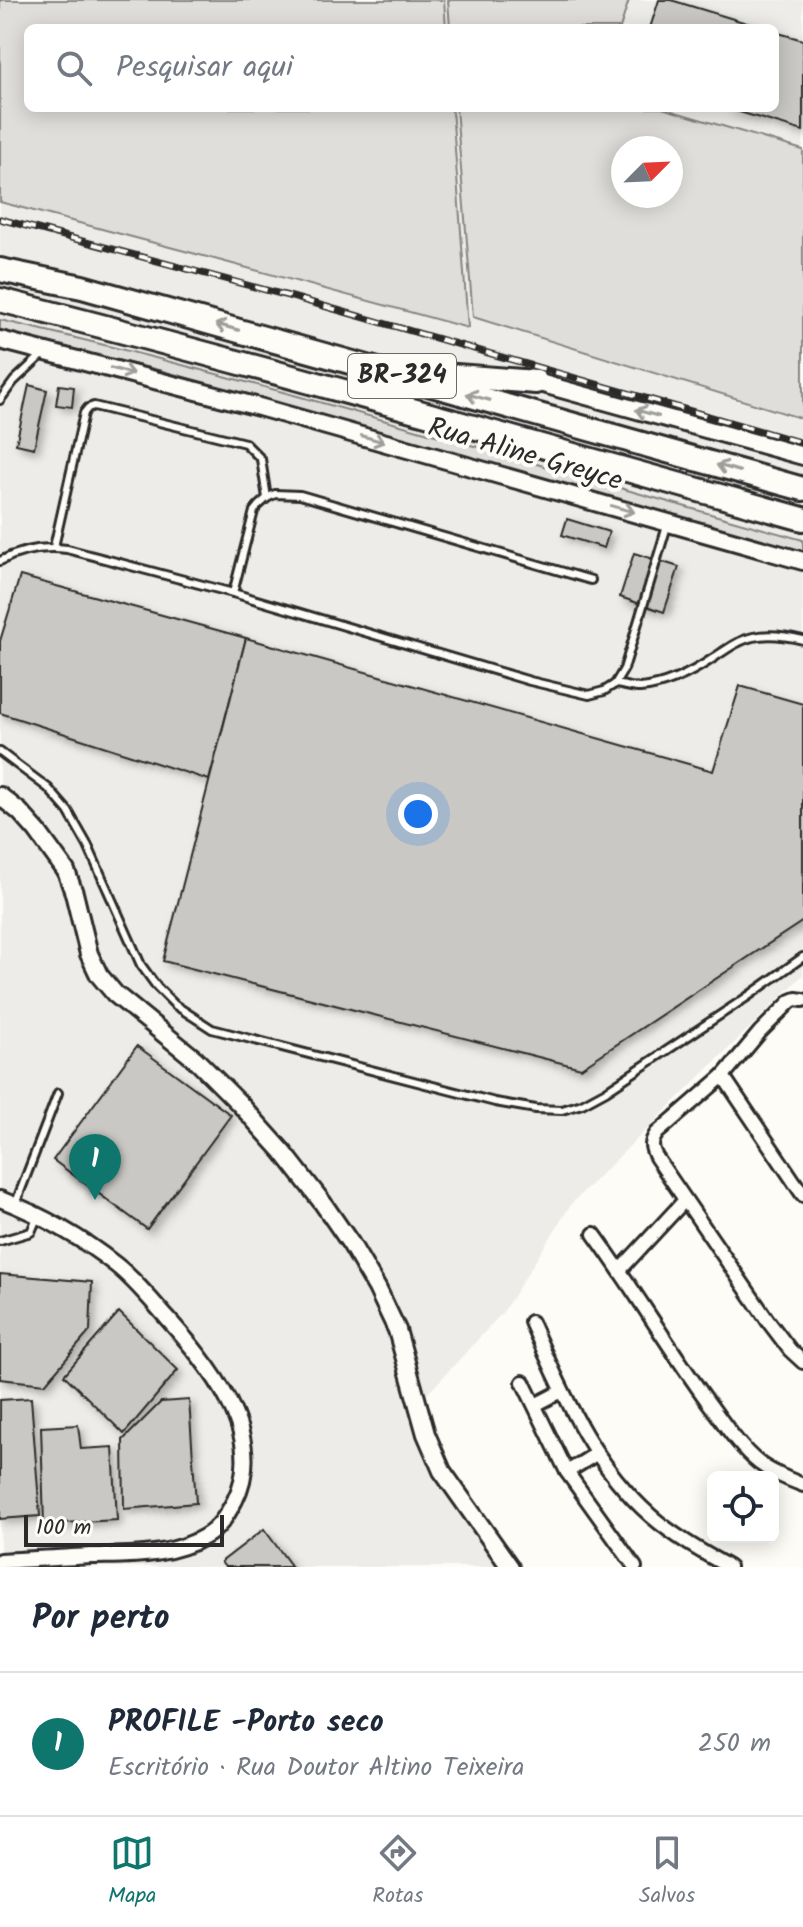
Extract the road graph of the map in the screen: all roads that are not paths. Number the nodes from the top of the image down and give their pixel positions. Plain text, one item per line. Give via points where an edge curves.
1 (0, 270) edge
2 (0, 300) edge
3 (0, 340) edge
4 (46, 351) junction
5 (373, 367) junction
6 (536, 382) joint
7 (0, 400) edge
8 (803, 456) edge
9 (803, 489) edge
10 (267, 498) junction
11 (803, 519) edge
12 (668, 522) junction
13 (54, 547) junction
14 (0, 561) edge
15 (803, 561) edge
16 (591, 580) dead end
17 (233, 593) junction
18 (803, 640) edge
19 (615, 684) junction
20 (0, 752) edge
21 (0, 796) edge
22 (803, 957) edge
23 (803, 1000) edge
24 (723, 1076) junction
25 (58, 1093) dead end
26 (803, 1195) edge
27 (0, 1199) edge
28 (685, 1200) junction
29 (15, 1205) junction
30 (38, 1215) junction
31 (594, 1234) dead end
32 (0, 1241) edge
33 (620, 1270) junction
34 (531, 1322) dead end
35 (803, 1362) edge
36 (523, 1382) dead end
37 (562, 1391) junction
38 (535, 1405) junction
39 (596, 1454) junction
40 (567, 1472) junction
41 (803, 1485) edge
42 (0, 1561) edge
43 (510, 1567) edge
44 (635, 1567) edge
45 (729, 1567) edge

5 -> 1 highway, BR-324 via 82,287
2 - 11 highway, BR-324
3 - 4 main road, Rua Aline Greyce
4 - 7 lane
4 -> 12 main road, Rua Aline Greyce
5 - 6 highway
9 -> 5 highway, BR-324
8 -> 6 main road
10 - 13 lane via 261,459 245,443 94,406 84,413
10 - 16 lane via 300,495
10 - 17 lane via 254,511
12 - 15 main road, Rua Aline Greyce
12 - 19 lane
13 - 14 lane
13 - 17 lane
17 - 19 lane via 589,695
18 - 19 lane via 754,637 661,684
20 - 22 lane via 48,788 68,811 141,965 175,1005 212,1029 369,1071 495,1102 562,1110 606,1091
21 - 43 main road via 37,831 66,871 99,975 239,1103 351,1244 397,1330 442,1471
23 - 24 street via 791,1001
24 - 26 street
24 - 28 street via 651,1141
25 - 29 lane
27 - 29 street
28 - 33 street
28 - 35 street via 768,1321
29 - 30 street
30 - 32 lane via 31,1232
30 - 42 street via 117,1266 199,1354 234,1414 244,1466 229,1510 216,1529 194,1542 156,1553
31 - 33 street
33 - 41 street via 731,1434 759,1463
34 - 37 street
36 - 38 street
37 - 38 street
37 - 39 street
38 - 40 street
39 - 40 street
39 - 45 street via 653,1518
40 - 44 street

